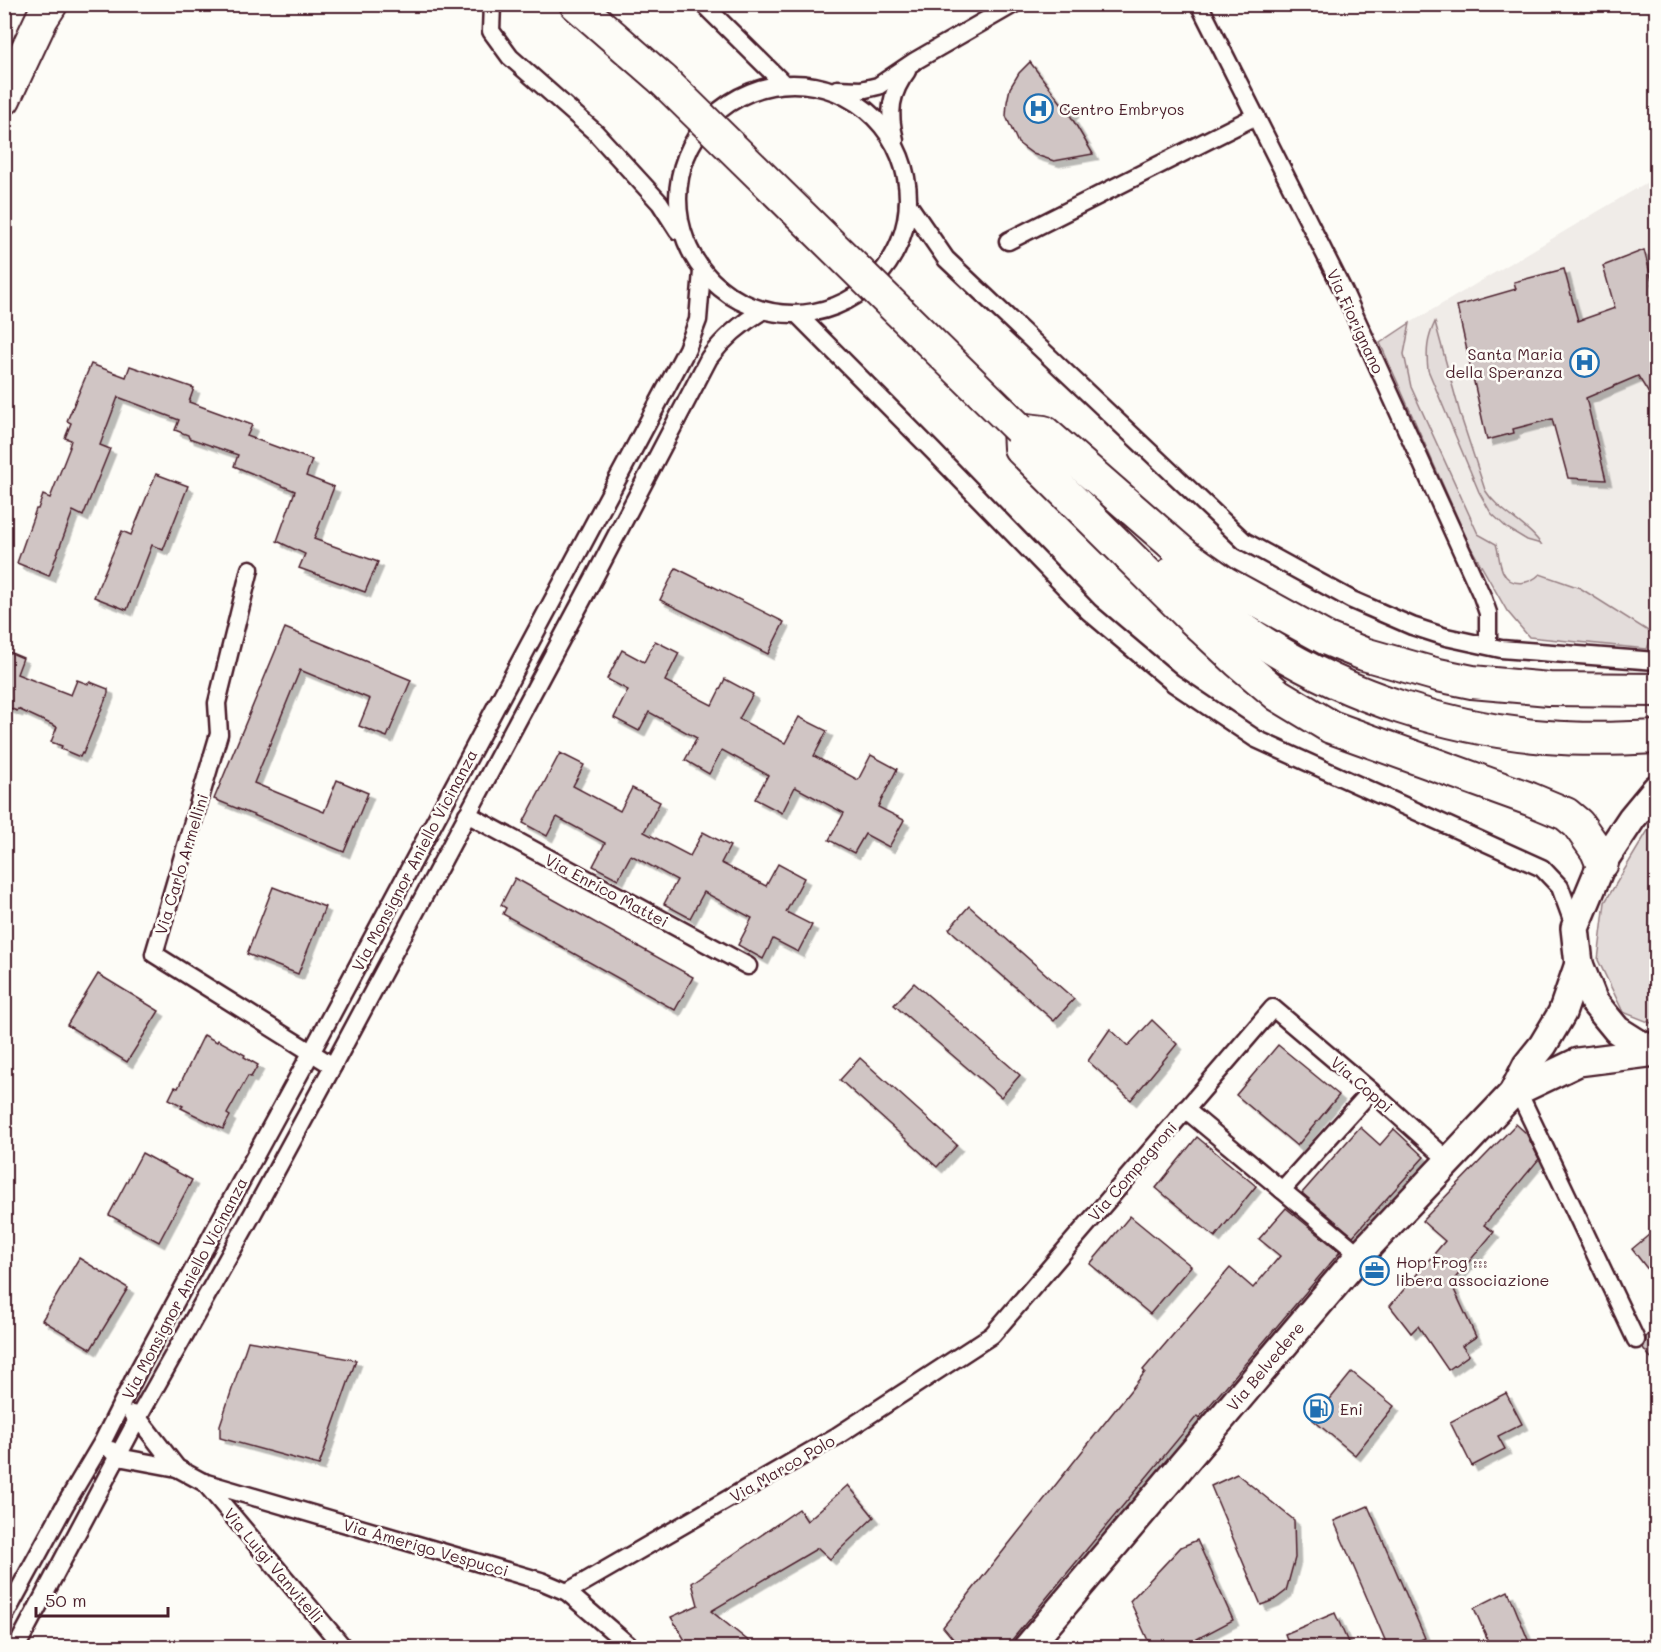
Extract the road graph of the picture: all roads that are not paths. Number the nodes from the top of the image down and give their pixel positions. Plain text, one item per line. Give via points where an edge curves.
1 (29, 4) edge
2 (51, 4) edge
3 (492, 4) edge
4 (703, 4) edge
5 (1014, 4) edge
6 (1198, 4) edge
7 (583, 5) edge
8 (4, 60) edge
9 (915, 61) junction
10 (784, 84) junction
11 (828, 89) junction
12 (4, 99) edge
13 (1256, 116) junction
14 (899, 152) junction
15 (908, 204) junction
16 (1008, 241) dead end
17 (686, 242) junction
18 (702, 271) junction
19 (762, 311) junction
20 (798, 315) junction
21 (1019, 429) junction
22 (250, 568) dead end
23 (1494, 647) junction
24 (1656, 661) edge
25 (1656, 690) edge
26 (1656, 737) edge
27 (1656, 789) edge
28 (467, 814) junction
29 (1602, 863) junction
30 (1575, 928) junction
31 (1579, 964) junction
32 (747, 966) dead end
33 (1273, 1008) joint
34 (1656, 1052) edge
35 (311, 1053) junction
36 (333, 1066) junction
37 (1371, 1091) junction
38 (1513, 1093) junction
39 (1185, 1109) junction
40 (1449, 1161) junction
41 (1282, 1190) junction
42 (1360, 1255) junction
43 (992, 1335) joint
44 (1636, 1340) dead end
45 (120, 1407) junction
46 (138, 1418) junction
47 (102, 1441) junction
48 (118, 1457) junction
49 (177, 1468) junction
50 (203, 1482) junction
51 (567, 1592) junction
52 (4, 1617) edge
53 (15, 1647) edge
54 (344, 1647) edge
55 (632, 1647) edge
56 (1027, 1647) edge

1 - 8 highway
2 - 12 highway
3 - 17 street via 491,31 510,57 595,132 660,203
4 - 10 street
5 - 9 street
6 - 13 street, Via Fiorignano
7 - 21 highway, bridge
9 - 11 street via 878,86
9 - 14 street via 892,97 891,124
10 - 11 street
10 - 17 street via 740,97 718,111 701,130 680,177 678,210
11 - 14 street via 867,110
13 - 16 street
13 - 23 street, Via Fiorignano via 1344,292 1482,596
14 - 15 street
15 - 20 street via 900,240 879,277 839,306
15 - 23 street via 946,259 1244,541 1352,600 1412,626
17 - 18 street
18 - 19 street via 729,296
18 - 35 street, Via Monsignor Aniello Vicinanza via 698,320 687,349
19 - 20 street
19 - 28 street, Via Monsignor Aniello Vicinanza via 740,325 708,358
20 - 30 street via 1089,612 1173,683 1256,739 1542,868 1560,887
21 - 25 highway via 1044,432 1185,555 1224,583 1327,639 1382,659 1472,682 1549,689
21 - 26 highway via 1166,570 1267,645 1326,677 1406,709 1502,732 1607,740
21 - 29 highway via 1020,448 1148,576 1278,696 1331,727 1566,814 1578,824
22 - 35 street, Via Carlo Armellini via 217,703 219,734 154,954
23 - 24 street
27 - 29 main road
28 - 32 street, Via Enrico Mattei
28 - 36 street, Via Monsignor Aniello Vicinanza
29 - 30 main road
30 - 31 main road
31 - 34 main road via 1604,1016 1617,1030
31 - 38 main road via 1562,1013
33 - 37 street, Via Coppi
33 - 39 street, Via Compagnoni
34 - 38 main road via 1578,1062
35 - 36 street, Via Carlo Armellini
35 - 45 street, Via Monsignor Aniello Vicinanza
36 - 46 street, Via Monsignor Aniello Vicinanza
37 - 40 street, Via Coppi
37 - 41 street
38 - 40 main road, Via Belvedere
38 - 44 street via 1523,1102
39 - 41 street
39 - 43 street, Via Compagnoni
40 - 42 main road, Via Belvedere
41 - 42 street
42 - 56 main road, Via Belvedere
43 - 51 street, Via Marco Polo via 837,1436
45 - 46 street
45 - 47 street, Via Monsignor Aniello Vicinanza
46 - 48 street, Via Monsignor Aniello Vicinanza
46 - 49 street
47 - 48 street
47 - 52 street, Via Monsignor Aniello Vicinanza
48 - 49 street
48 - 53 street, Via Monsignor Aniello Vicinanza
49 - 50 street
50 - 51 street, Via Amerigo Vespucci via 541,1581
50 - 54 street, Via Luigi Vanvitelli
51 - 55 street, Via Amerigo Vespucci

